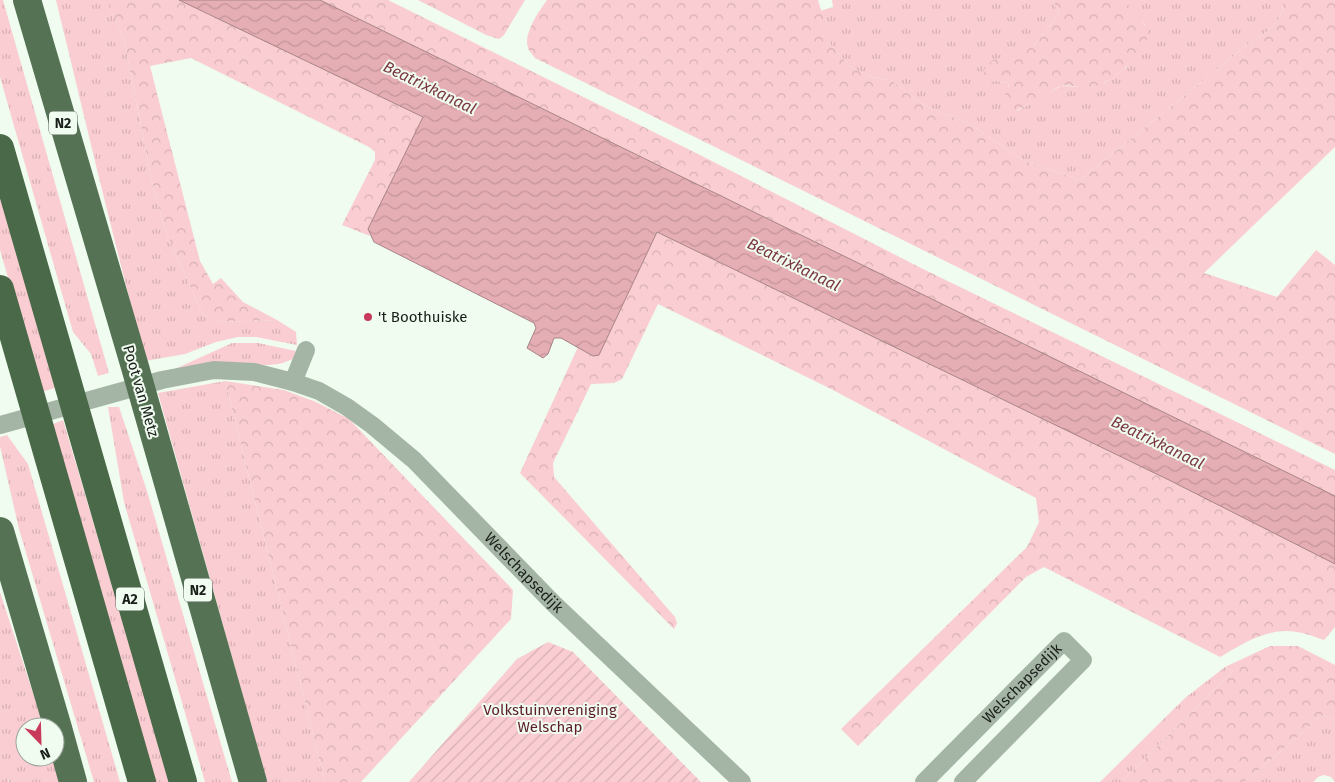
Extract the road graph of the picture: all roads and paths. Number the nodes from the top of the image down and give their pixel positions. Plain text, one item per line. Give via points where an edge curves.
1 (27, 0) edge
2 (0, 148) edge
3 (0, 290) edge
4 (306, 350) dead end
5 (293, 382) junction
6 (0, 425) edge
7 (0, 531) edge
8 (73, 782) edge
9 (142, 782) edge
10 (183, 782) edge
11 (253, 782) edge
12 (742, 782) edge
13 (924, 782) edge
14 (963, 782) edge

1 - 11 highway, Poot van Metz / N2
2 - 10 highway, A2
3 - 9 highway, A2
4 - 5 street
5 - 6 street, Welschapsedijk via 254,372 214,370 162,380
5 - 12 street, Welschapsedijk via 319,391 347,407 414,460 553,603
7 - 8 highway
13 - 14 street, Welschapsedijk via 1064,641 1083,660

